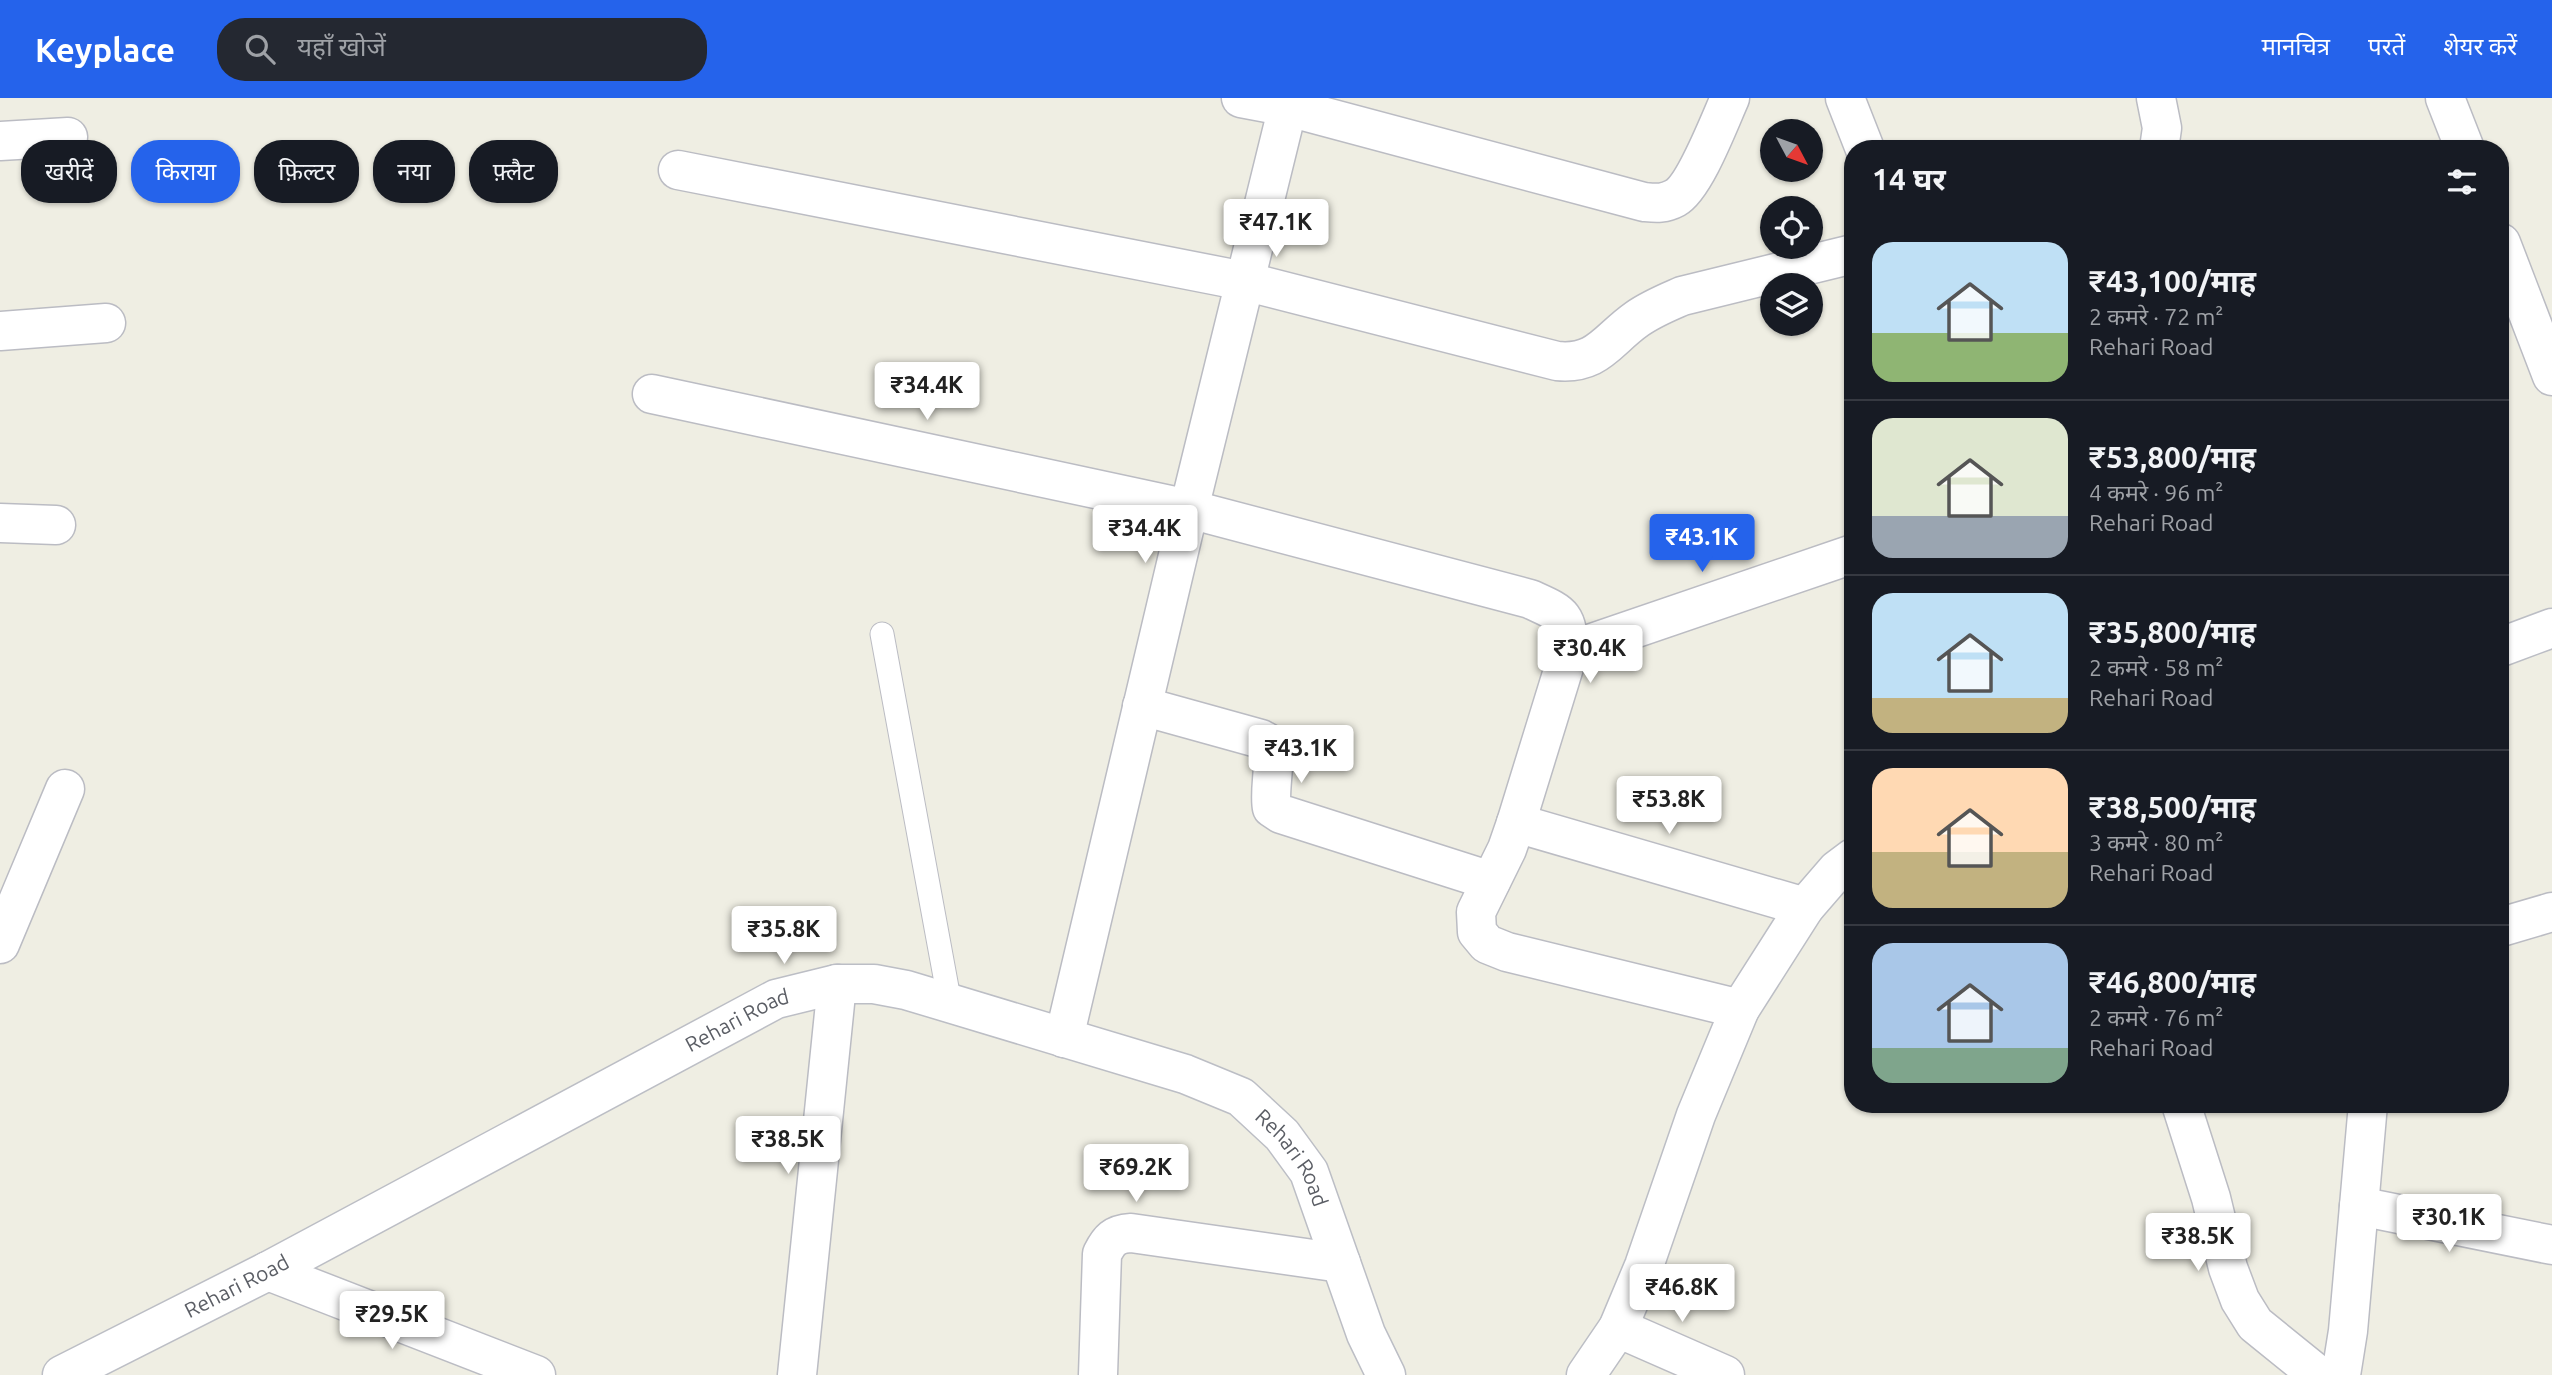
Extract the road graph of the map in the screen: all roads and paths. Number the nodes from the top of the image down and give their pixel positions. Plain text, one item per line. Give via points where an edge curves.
1 (1241, 98) edge
2 (1730, 98) edge
3 (1846, 98) edge
4 (1870, 98) edge
5 (2155, 98) edge
6 (2445, 98) edge
7 (1289, 102) edge
8 (68, 137) dead end
9 (1863, 140) edge
10 (1868, 140) edge
11 (2160, 140) edge
12 (2461, 140) edge
13 (0, 141) edge
14 (678, 170) dead end
15 (1844, 256) edge
16 (2509, 264) edge
17 (1244, 281) junction
18 (106, 323) dead end
19 (0, 331) edge
20 (2552, 376) edge
21 (652, 394) dead end
22 (1189, 509) junction
23 (0, 523) edge
24 (56, 525) dead end
25 (1844, 557) edge
26 (2552, 628) edge
27 (883, 634) dead end
28 (2509, 643) edge
29 (1570, 651) junction
30 (1142, 706) junction
31 (65, 789) dead end
32 (1516, 823) junction
33 (1844, 865) edge
34 (1491, 881) junction
35 (1805, 907) junction
36 (2552, 912) edge
37 (2509, 925) edge
38 (0, 944) edge
39 (837, 984) junction
40 (950, 1004) junction
41 (1740, 1009) junction
42 (1064, 1038) junction
43 (2184, 1113) edge
44 (2367, 1113) edge
45 (2359, 1206) junction
46 (2552, 1245) edge
47 (1341, 1263) junction
48 (268, 1271) junction
49 (1618, 1328) junction
50 (62, 1375) edge
51 (536, 1375) edge
52 (797, 1375) edge
53 (1098, 1375) edge
54 (1385, 1375) edge
55 (1586, 1375) edge
56 (1725, 1375) edge
57 (2318, 1375) edge
58 (2341, 1375) edge

1 - 7 street
2 - 7 street via 1694,175 1679,196 1663,203 1644,202
3 - 9 street
4 - 10 street
5 - 11 street
6 - 12 street
7 - 17 street
8 - 13 street
14 - 17 street
15 - 17 street via 1682,296 1636,320 1589,358 1573,363
16 - 20 street
17 - 22 street
18 - 19 street
21 - 22 street
22 - 29 street via 1530,598 1554,610 1568,624
22 - 30 street
23 - 24 street
25 - 29 street
26 - 28 street
27 - 40 lane
29 - 32 street
30 - 34 street via 1261,738 1274,755 1269,796 1272,808 1281,814
30 - 42 street
31 - 38 street
32 - 34 street
32 - 35 street
33 - 35 street
34 - 41 street via 1476,912 1477,932 1487,944
35 - 41 street
36 - 37 street
39 - 40 street, Rehari Road via 874,984
39 - 48 street, Rehari Road via 776,999
39 - 52 street
40 - 42 street, Rehari Road
41 - 49 street
42 - 47 street, Rehari Road via 1185,1074 1241,1097 1282,1135 1309,1172
43 - 57 street via 2241,1300 2255,1324
44 - 45 street
45 - 46 street
45 - 58 street
47 - 53 street via 1120,1234 1109,1240 1102,1254
47 - 54 street, Rehari Road
48 - 50 street, Rehari Road
48 - 51 street
49 - 55 street
49 - 56 street

